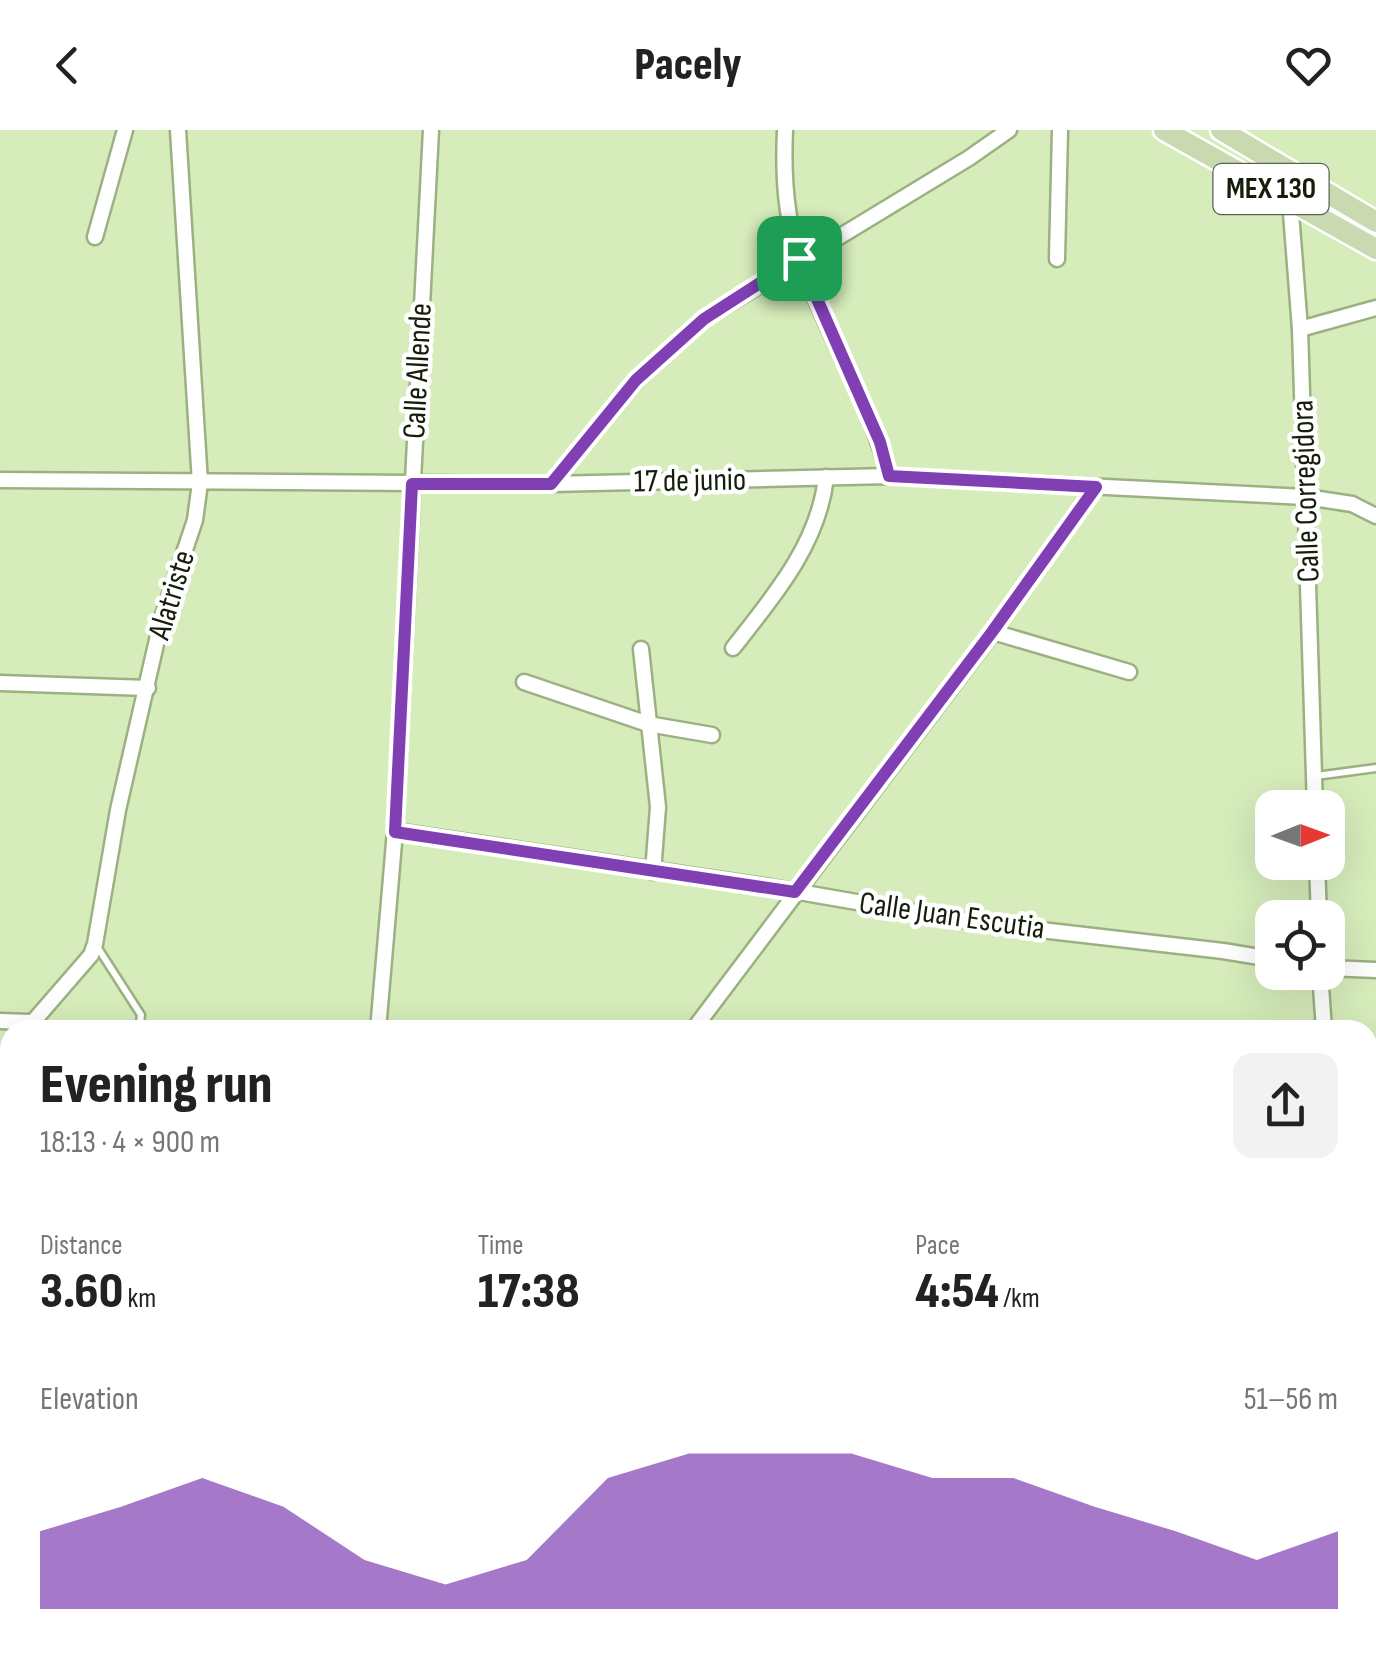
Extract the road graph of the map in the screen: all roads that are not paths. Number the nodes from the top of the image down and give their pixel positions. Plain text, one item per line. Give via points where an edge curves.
1 (125, 130) edge
2 (178, 130) edge
3 (432, 130) edge
4 (785, 130) edge
5 (1009, 130) edge
6 (1060, 130) edge
7 (1164, 130) edge
8 (1221, 130) edge
9 (1296, 176) junction
10 (1290, 200) junction
11 (1376, 222) edge
12 (95, 237) dead end
13 (1376, 249) edge
14 (799, 258) junction
15 (1057, 259) dead end
16 (1376, 308) edge
17 (1300, 329) junction
18 (889, 476) junction
19 (826, 478) junction
20 (0, 480) edge
21 (200, 483) junction
22 (412, 484) junction
23 (551, 484) junction
24 (1096, 487) junction
25 (1306, 497) junction
26 (1376, 516) edge
27 (992, 632) junction
28 (733, 648) dead end
29 (641, 649) dead end
30 (1129, 672) dead end
31 (524, 682) dead end
32 (0, 683) edge
33 (148, 688) junction
34 (648, 724) junction
35 (712, 735) dead end
36 (1376, 768) edge
37 (1314, 777) junction
38 (1315, 790) edge
39 (395, 832) junction
40 (654, 872) junction
41 (795, 892) junction
42 (95, 944) junction
43 (1255, 957) edge
44 (1345, 969) edge
45 (1376, 970) edge
46 (1321, 990) edge
47 (33, 1020) edge
48 (141, 1020) edge
49 (379, 1020) edge
50 (700, 1020) edge
51 (1323, 1020) edge

1 - 12 street
2 - 21 street, Alatriste
3 - 22 street, Calle Allende
4 - 14 street via 785,197
5 - 14 street
6 - 15 street
7 - 10 main road, MEX 130
8 - 9 main road, MEX 130
9 - 10 street, Calle Corregidora
9 - 11 main road, MEX 130
10 - 13 main road, MEX 130
10 - 17 street, Calle Corregidora
14 - 18 street
14 - 23 street via 704,319 636,380
16 - 17 street
17 - 25 street, Calle Corregidora
18 - 19 street, 17 de junio
18 - 24 street, 17 de junio
19 - 23 street, 17 de junio
19 - 28 street via 824,501 788,578
20 - 21 street, 17 de junio
21 - 22 street, 17 de junio
21 - 33 street, Alatriste
22 - 23 street, 17 de junio
22 - 39 street, Calle Allende
24 - 25 street, 17 de junio
24 - 27 street
25 - 26 street, 17 de junio via 1352,504
25 - 37 street, Calle Corregidora
27 - 30 street
27 - 41 street
29 - 34 street
31 - 34 street
32 - 33 street
33 - 42 street, Alatriste
34 - 35 street
34 - 40 street via 658,806
36 - 37 lane
37 - 38 street, Calle Corregidora
39 - 40 street, Calle Juan Escutia
39 - 49 street, Calle Allende
40 - 41 street, Calle Juan Escutia
41 - 43 street, Calle Juan Escutia
41 - 50 street
42 - 47 street, Alatriste
42 - 48 lane
44 - 45 street
46 - 51 street

